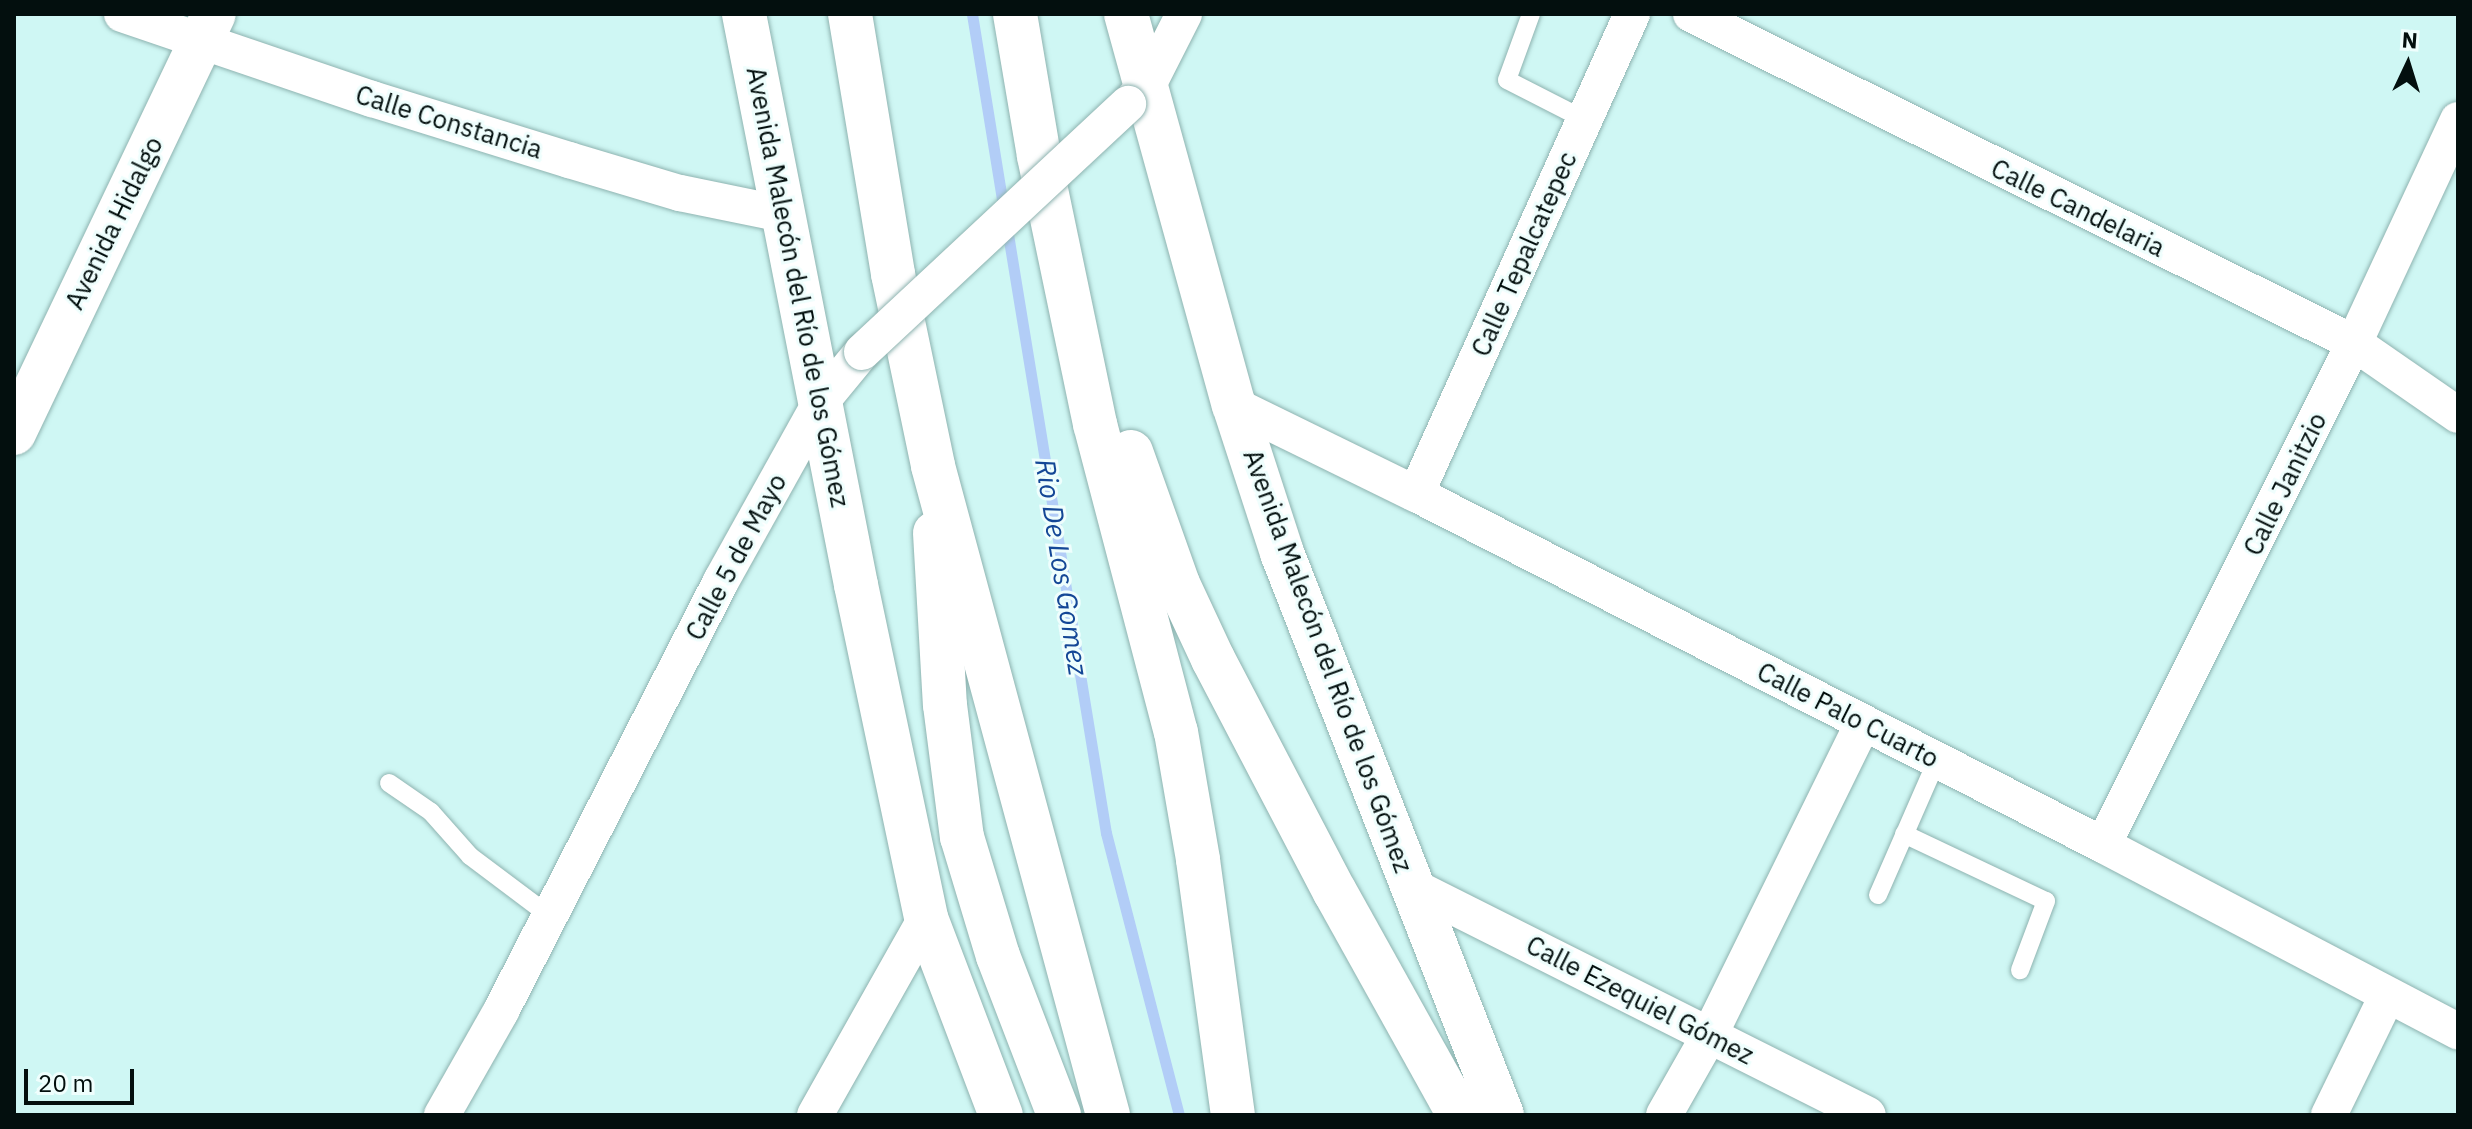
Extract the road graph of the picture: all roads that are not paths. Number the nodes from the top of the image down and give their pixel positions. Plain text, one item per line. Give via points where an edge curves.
1 (122, 14) edge
2 (744, 14) edge
3 (850, 14) edge
4 (1126, 14) edge
5 (1184, 14) edge
6 (1531, 14) edge
7 (1632, 14) edge
8 (1691, 14) edge
9 (1021, 25) edge
10 (208, 26) edge
11 (1138, 95) junction
12 (1585, 120) junction
13 (2458, 120) edge
14 (782, 214) junction
15 (1069, 292) junction
16 (2354, 343) junction
17 (820, 403) junction
18 (1234, 405) junction
19 (2458, 415) edge
20 (14, 433) edge
21 (933, 466) junction
22 (1416, 494) junction
23 (1863, 723) junction
24 (1937, 760) junction
25 (389, 783) dead end
26 (1904, 834) junction
27 (2103, 845) junction
28 (1412, 886) junction
29 (1878, 895) dead end
30 (550, 916) junction
31 (926, 918) junction
32 (2020, 970) dead end
33 (2387, 996) junction
34 (2458, 1031) edge
35 (1710, 1034) junction
36 (442, 1115) edge
37 (815, 1115) edge
38 (1001, 1115) edge
39 (1059, 1115) edge
40 (1108, 1115) edge
41 (1233, 1115) edge
42 (1459, 1115) edge
43 (1502, 1115) edge
44 (1664, 1115) edge
45 (1868, 1115) edge
46 (2329, 1115) edge

1 - 10 street, Calle Constancia
2 - 14 main road, Avenida Malecón del Río de los Gómez
3 - 21 main road via 893,274
4 - 11 main road, Avenida Malecón del Río de los Gómez
5 - 11 street
6 - 12 lane via 1507,80
7 - 12 street, Calle Tepalcatepec
8 - 16 street, Calle Candelaria
9 - 15 main road via 1039,156
10 - 14 street, Calle Constancia via 372,99 680,193
10 - 20 main road, Avenida Hidalgo
11 - 17 street, Calle 5 de Mayo, bridge via 862,352
11 - 18 main road, Avenida Malecón del Río de los Gómez
12 - 22 street, Calle Tepalcatepec
13 - 16 street, Calle Janitzio
14 - 17 main road, Avenida Malecón del Río de los Gómez
15 - 41 main road via 1095,424 1176,732
15 - 42 main road via 1178,584 1213,659
16 - 19 street, Calle Candelaria
16 - 27 street, Calle Janitzio
17 - 30 street, Calle 5 de Mayo via 721,581
17 - 31 main road, Avenida Malecón del Río de los Gómez
18 - 22 street, Calle Palo Cuarto
18 - 28 main road, Avenida Malecón del Río de los Gómez via 1282,553
21 - 39 main road via 937,610 962,837 998,956
21 - 40 main road
22 - 23 street, Calle Palo Cuarto
23 - 24 street, Calle Palo Cuarto
23 - 35 street
24 - 26 lane
24 - 27 street, Calle Palo Cuarto
25 - 30 lane via 431,812 470,856
26 - 29 lane
26 - 32 lane via 2046,901
27 - 33 street, Calle Palo Cuarto
28 - 35 street, Calle Ezequiel Gómez
28 - 43 main road, Avenida Malecón del Río de los Gómez
30 - 36 street, Calle 5 de Mayo
31 - 37 street
31 - 38 main road, Avenida Malecón del Río de los Gómez
33 - 34 street, Calle Palo Cuarto
33 - 46 street
35 - 44 street
35 - 45 street, Calle Ezequiel Gómez

